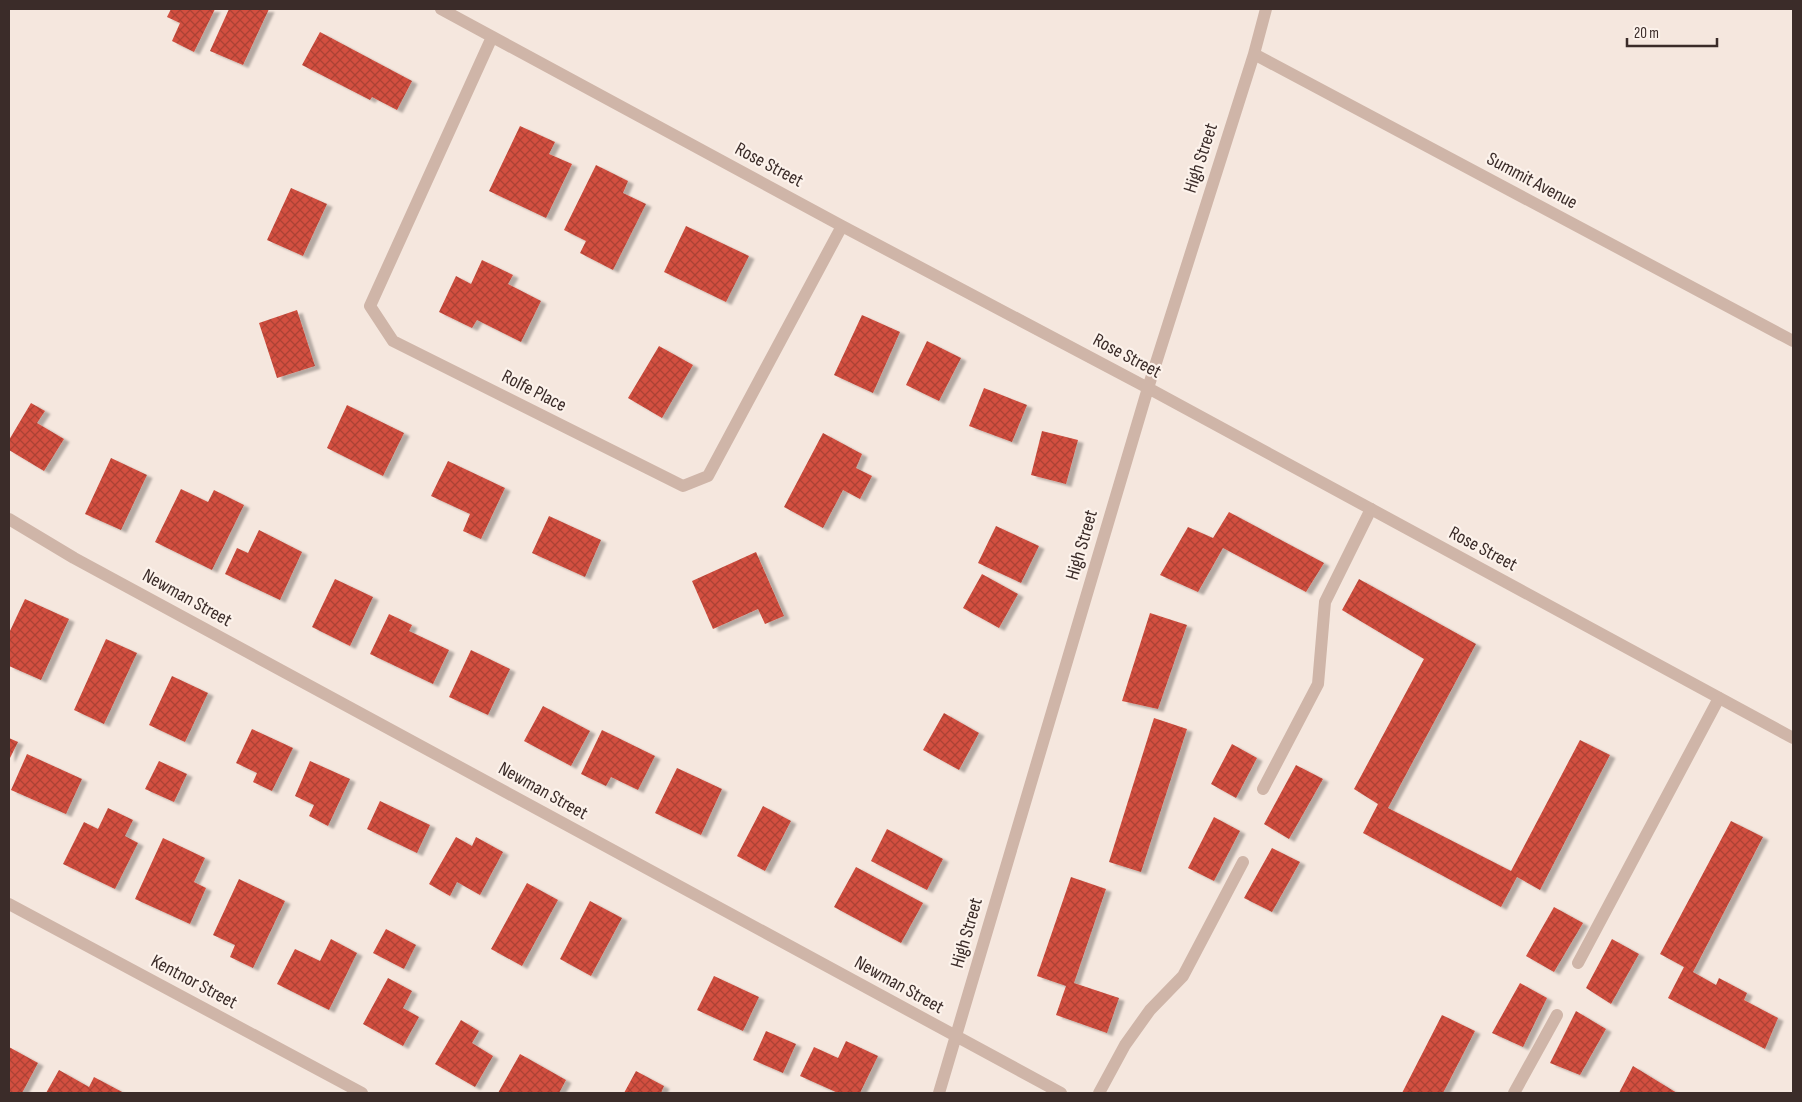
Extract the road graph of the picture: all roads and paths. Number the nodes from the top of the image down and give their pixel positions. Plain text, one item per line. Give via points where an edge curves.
1 (441, 9) edge
2 (1266, 9) edge
3 (492, 37) junction
4 (1254, 54) junction
5 (842, 226) junction
6 (1793, 341) edge
7 (1148, 388) junction
8 (1371, 509) junction
9 (9, 519) edge
10 (1719, 698) junction
11 (1793, 738) edge
12 (1263, 789) dead end
13 (1243, 862) dead end
14 (9, 904) edge
15 (1578, 963) dead end
16 (1557, 1015) dead end
17 (956, 1037) junction
18 (362, 1093) edge
19 (939, 1093) edge
20 (1061, 1093) edge
21 (1099, 1093) edge
22 (1514, 1093) edge

1 - 3 street, Rose Street
2 - 4 street, High Street
3 - 5 street, Rose Street
3 - 5 street, Rolfe Place via 370,306 393,341 683,486 708,476
4 - 6 street, Summit Avenue
4 - 7 street, High Street
5 - 7 street, Rose Street
7 - 8 street, Rose Street
7 - 17 street, High Street
8 - 10 street, Rose Street
8 - 12 street via 1325,602 1318,684
9 - 17 street, Newman Street via 74,558
10 - 11 street, Rose Street
10 - 15 street
13 - 21 street via 1183,976 1150,1010 1125,1045
14 - 18 street, Kentnor Street
16 - 22 street
17 - 19 street, High Street
17 - 20 street, Newman Street

